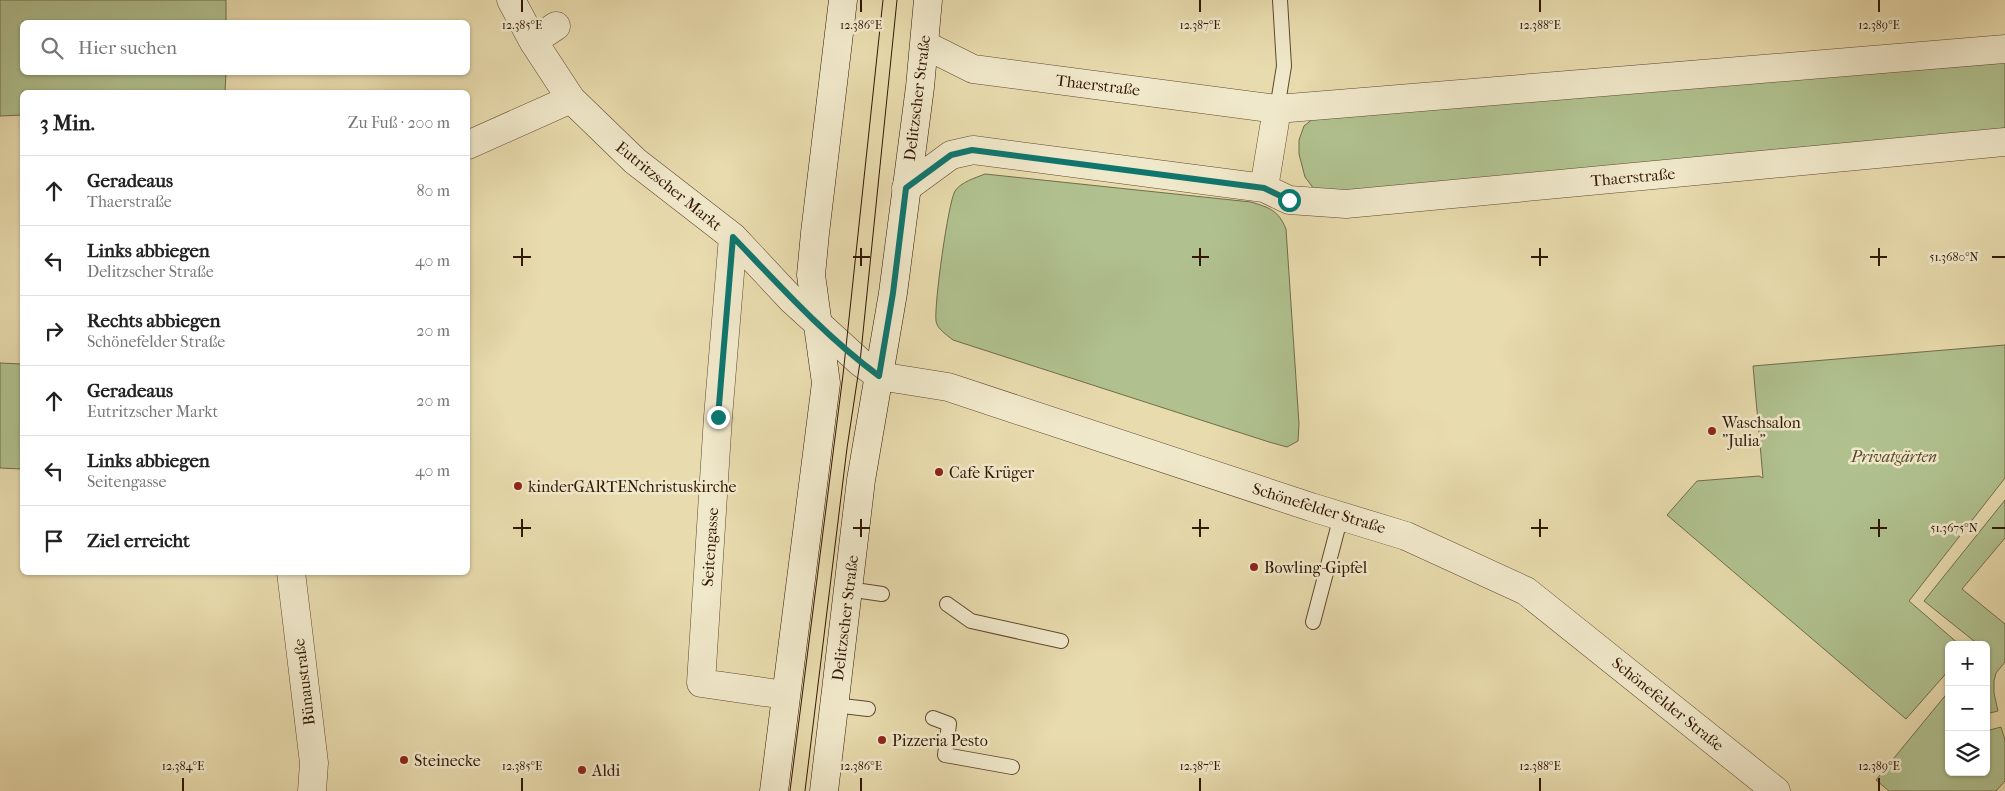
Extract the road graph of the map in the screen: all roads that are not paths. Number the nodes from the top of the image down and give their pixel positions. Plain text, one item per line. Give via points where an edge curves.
1 (511, 0) edge
2 (843, 0) edge
3 (928, 0) edge
4 (1280, 0) edge
5 (556, 26) dead end
6 (533, 41) junction
7 (925, 45) junction
8 (2005, 49) edge
9 (571, 99) junction
10 (1277, 109) junction
11 (2005, 142) edge
12 (470, 144) edge
13 (906, 188) junction
14 (1264, 188) junction
15 (733, 237) junction
16 (816, 321) junction
17 (879, 376) junction
18 (1341, 516) junction
19 (291, 575) edge
20 (848, 589) junction
21 (882, 594) dead end
22 (947, 604) dead end
23 (1313, 622) dead end
24 (1061, 641) dead end
25 (785, 695) junction
26 (834, 704) junction
27 (868, 709) dead end
28 (933, 718) dead end
29 (1012, 767) dead end
30 (312, 791) edge
31 (774, 791) edge
32 (824, 791) edge
33 (1776, 791) edge

1 - 6 street, Eutritzscher Markt
2 - 16 street via 814,233 812,276
3 - 7 street, Delitzscher Straße
4 - 10 lane via 1284,66
5 - 6 street
6 - 9 street, Eutritzscher Markt
7 - 10 street, Thaerstraße via 972,68
7 - 13 street, Delitzscher Straße
8 - 10 street, Thaerstraße
9 - 12 street
9 - 15 street, Eutritzscher Markt via 635,161
10 - 14 street
11 - 14 street, Thaerstraße via 1346,204 1289,200
13 - 14 street, Thaerstraße via 951,155 972,150
13 - 17 street, Delitzscher Straße
15 - 16 street, Eutritzscher Markt
15 - 25 street, Seitengasse via 701,683
16 - 17 street, Schönefelder Straße
16 - 25 street via 826,383
17 - 18 street, Schönefelder Straße via 948,387
17 - 20 street, Delitzscher Straße via 861,480
18 - 23 lane
18 - 33 street, Schönefelder Straße via 1406,536 1526,591
19 - 30 street, Bünaustraße via 314,763
20 - 21 lane
20 - 26 street, Delitzscher Straße
22 - 24 lane via 971,621
25 - 31 street
26 - 27 lane
26 - 32 street, Delitzscher Straße
28 - 29 lane via 950,724 945,756

